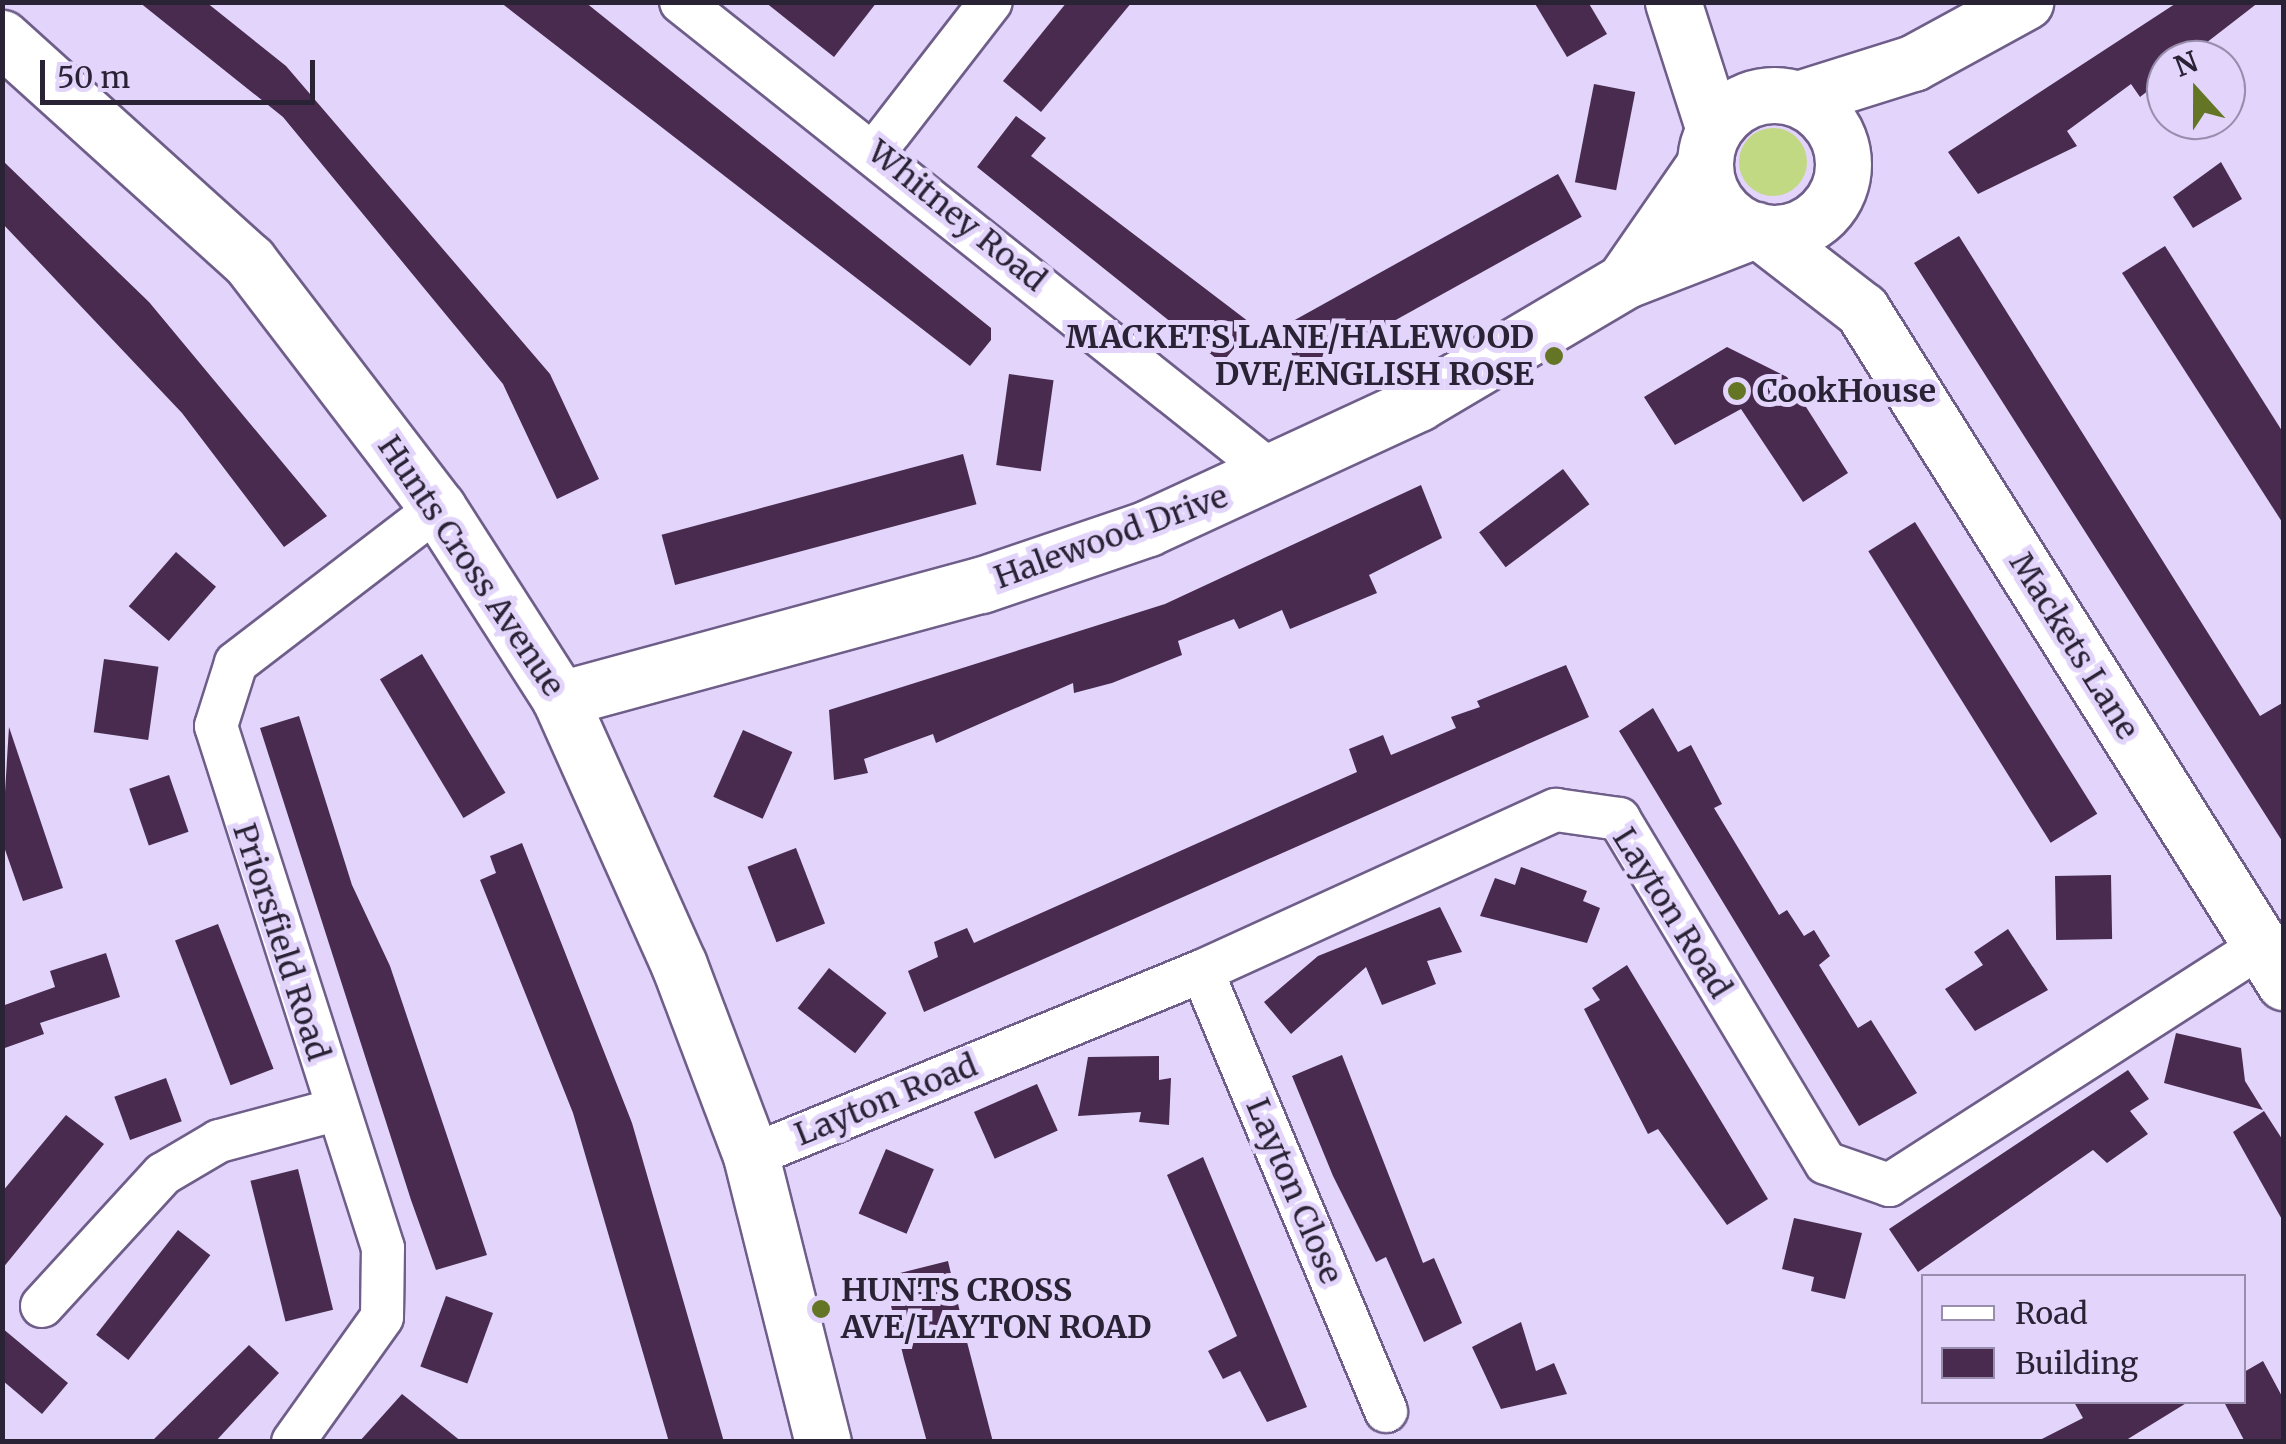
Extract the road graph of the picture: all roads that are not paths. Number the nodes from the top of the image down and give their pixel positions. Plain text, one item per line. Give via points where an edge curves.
1 (680, 2) edge
2 (991, 2) edge
3 (2025, 2) edge
4 (1676, 8) edge
5 (2, 38) edge
6 (1913, 63) junction
7 (1787, 97) junction
8 (1709, 147) junction
9 (876, 150) junction
10 (1840, 171) junction
11 (1758, 231) junction
12 (1624, 281) junction
13 (1862, 310) junction
14 (1274, 474) junction
15 (438, 508) junction
16 (560, 699) junction
17 (2274, 964) edge
18 (1202, 970) junction
19 (335, 1110) junction
20 (751, 1156) junction
21 (42, 1306) dead end
22 (1386, 1411) dead end
23 (293, 1442) edge
24 (823, 1442) edge

1 - 9 street, Whitney Road
2 - 9 street
3 - 6 street
4 - 7 street
4 - 8 street
5 - 15 street, Hunts Cross Avenue via 249,262
6 - 7 street
6 - 10 street
7 - 8 street via 1740,104
7 - 10 street via 1833,127
8 - 11 street via 1719,205
8 - 12 street, Halewood Drive
9 - 14 street, Whitney Road
10 - 11 street via 1806,226
10 - 13 street, Mackets Lane
11 - 12 street, Halewood Drive
11 - 13 street, Mackets Lane
12 - 14 street, Halewood Drive
13 - 17 street, Mackets Lane
14 - 16 street, Halewood Drive via 981,585
15 - 16 street, Hunts Cross Avenue
15 - 19 street, Priorsfield Road via 236,663 216,726
16 - 20 street, Hunts Cross Avenue via 680,965
17 - 18 street, Layton Road via 1889,1185 1826,1163 1618,819 1556,810
18 - 20 street, Layton Road
18 - 22 street, Layton Close
19 - 21 street via 219,1141 164,1174
19 - 23 street, Priorsfield Road via 383,1248 382,1317
20 - 24 street, Hunts Cross Avenue

